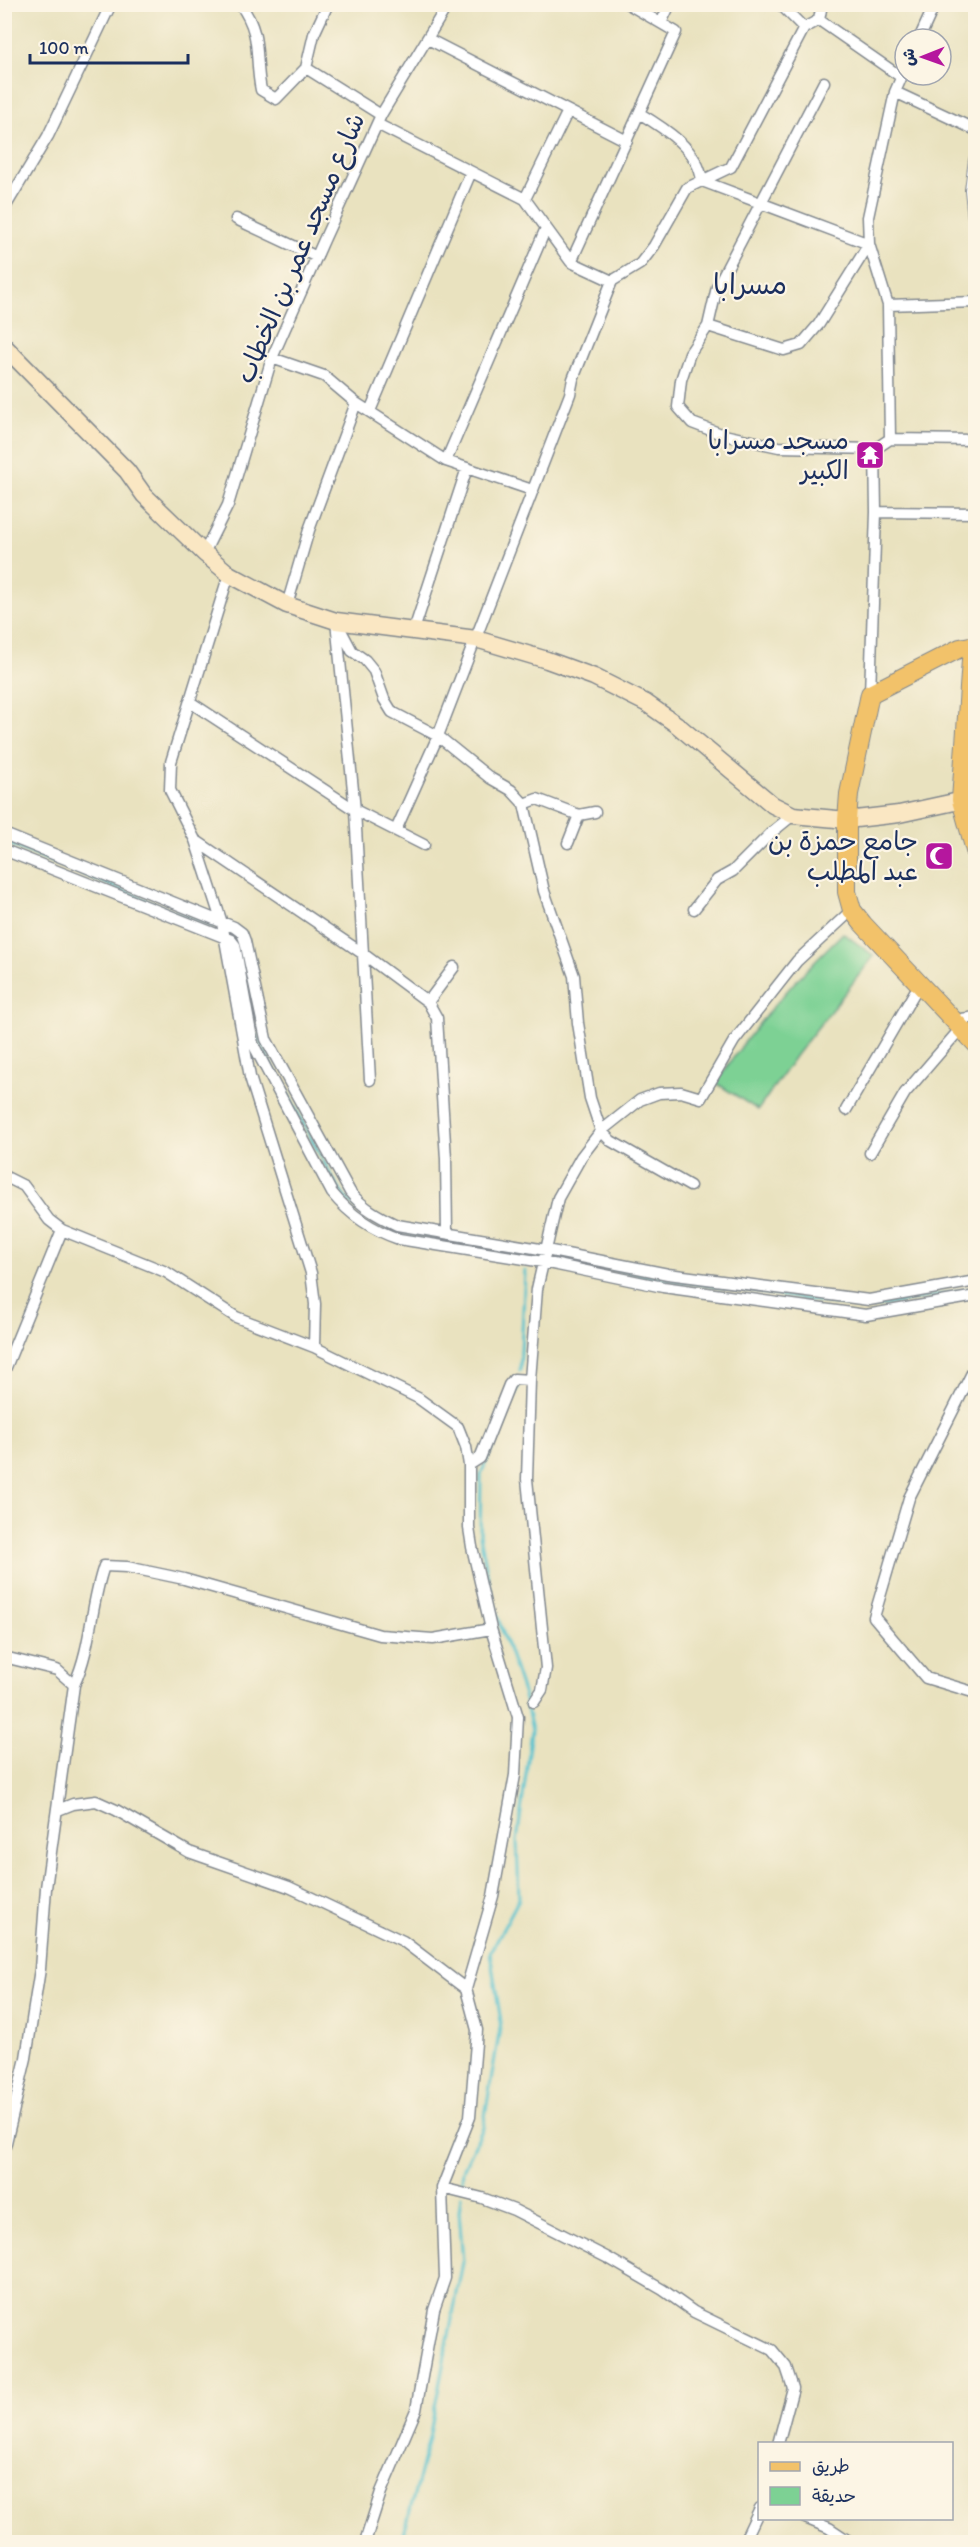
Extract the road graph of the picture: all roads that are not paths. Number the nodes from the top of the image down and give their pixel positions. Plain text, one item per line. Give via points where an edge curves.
1 (111, 4) edge
2 (240, 4) edge
3 (328, 4) edge
4 (448, 4) edge
5 (628, 4) edge
6 (670, 4) edge
7 (780, 4) edge
8 (822, 4) edge
9 (935, 4) edge
10 (819, 20) junction
11 (661, 23) junction
12 (924, 27) edge
13 (804, 28) junction
14 (428, 39) junction
15 (893, 67) edge
16 (306, 68) junction
17 (824, 82) dead end
18 (897, 87) edge
19 (895, 92) junction
20 (568, 111) junction
21 (639, 113) junction
22 (379, 120) junction
23 (975, 130) edge
24 (627, 141) junction
25 (975, 160) edge
26 (471, 172) junction
27 (702, 181) junction
28 (525, 199) junction
29 (761, 203) junction
30 (4, 209) edge
31 (236, 219) dead end
32 (546, 228) junction
33 (975, 228) edge
34 (869, 244) junction
35 (317, 257) junction
36 (571, 262) junction
37 (612, 281) junction
38 (975, 302) edge
39 (888, 305) junction
40 (708, 326) junction
41 (4, 346) edge
42 (272, 358) junction
43 (4, 362) edge
44 (356, 403) junction
45 (370, 411) junction
46 (890, 439) junction
47 (975, 440) edge
48 (875, 449) junction
49 (446, 461) junction
50 (467, 468) junction
51 (532, 490) junction
52 (144, 495) junction
53 (876, 512) junction
54 (975, 513) edge
55 (204, 553) junction
56 (229, 574) junction
57 (287, 605) junction
58 (336, 621) junction
59 (414, 630) junction
60 (476, 639) junction
61 (973, 653) edge
62 (870, 694) junction
63 (190, 702) junction
64 (438, 736) junction
65 (975, 761) edge
66 (970, 803) edge
67 (524, 804) junction
68 (355, 810) junction
69 (595, 812) dead end
70 (579, 815) junction
71 (793, 815) junction
72 (847, 820) junction
73 (396, 830) junction
74 (4, 834) edge
75 (195, 840) junction
76 (568, 843) dead end
77 (424, 845) dead end
78 (4, 850) edge
79 (975, 854) edge
80 (694, 909) dead end
81 (852, 910) junction
82 (222, 923) junction
83 (225, 937) junction
84 (362, 953) junction
85 (454, 967) dead end
86 (920, 983) junction
87 (428, 1002) junction
88 (963, 1022) edge
89 (975, 1044) edge
90 (370, 1080) dead end
91 (846, 1110) dead end
92 (601, 1131) junction
93 (870, 1153) dead end
94 (4, 1176) edge
95 (690, 1186) dead end
96 (62, 1230) junction
97 (447, 1233) junction
98 (546, 1250) junction
99 (543, 1262) junction
100 (975, 1281) edge
101 (975, 1296) edge
102 (314, 1347) junction
103 (975, 1365) edge
104 (4, 1372) edge
105 (530, 1380) junction
106 (469, 1465) junction
107 (491, 1629) junction
108 (4, 1658) edge
109 (74, 1685) junction
110 (975, 1693) edge
111 (534, 1702) dead end
112 (58, 1810) junction
113 (466, 1989) junction
114 (4, 2151) edge
115 (442, 2188) junction
116 (778, 2442) edge
117 (758, 2510) edge
118 (811, 2520) edge
119 (365, 2542) edge
120 (744, 2542) edge
121 (850, 2542) edge

1 - 30 street via 48,136
2 - 16 street via 253,28 261,90 276,99
3 - 16 street via 309,46
4 - 14 street, شارع مسجد عمر بن الخطاب
5 - 11 street
6 - 11 street
7 - 13 street
8 - 10 street
9 - 12 street
10 - 13 street
10 - 15 street
11 - 21 street via 676,32
13 - 27 street via 731,167
14 - 20 street
14 - 22 street, شارع مسجد عمر بن الخطاب
16 - 22 street
17 - 29 street
18 - 19 street
19 - 23 street
19 - 34 street via 868,217
20 - 24 street
20 - 28 street
21 - 24 street
21 - 27 street via 663,127 682,145 701,169
22 - 26 street
22 - 35 street, شارع مسجد عمر بن الخطاب
24 - 36 street
25 - 33 street
26 - 28 street
26 - 45 street
27 - 29 street
27 - 37 street via 687,189 640,264
28 - 32 street
29 - 34 street
29 - 40 street via 717,287
31 - 35 street
32 - 36 street
32 - 49 street
34 - 39 street
34 - 40 street via 819,324 801,345 784,350
35 - 42 street, شارع مسجد عمر بن الخطاب
36 - 37 street
37 - 51 street
38 - 39 street
39 - 46 street
40 - 48 street via 690,353 681,380 678,407 692,423 724,435 779,447
41 - 52 main road via 127,471
42 - 44 street via 324,376
42 - 55 street, شارع مسجد عمر بن الخطاب via 228,505
43 - 52 main road via 122,482
44 - 45 street
44 - 57 street via 309,530
45 - 49 street
46 - 47 street
46 - 48 street
48 - 53 street
49 - 50 street
50 - 51 street
50 - 59 street
51 - 60 street
52 - 55 main road
53 - 54 street
53 - 62 street
55 - 56 main road
56 - 57 main road
56 - 63 street
57 - 58 main road
58 - 59 main road
58 - 64 street via 352,651 374,671 392,712
58 - 68 street
59 - 60 main road
60 - 64 street
60 - 71 main road via 575,670 646,703 766,800
61 - 62 main road via 960,648
61 - 66 main road
62 - 72 main road
63 - 68 street
63 - 75 street via 171,762 170,790
64 - 67 street
64 - 73 street
65 - 66 main road
66 - 72 main road
66 - 79 main road
67 - 70 street via 537,799
67 - 92 street via 544,891 574,976 590,1098
68 - 73 street
68 - 84 street
69 - 70 street
70 - 76 street
71 - 72 main road
71 - 80 street via 734,870 717,880
72 - 81 main road via 847,892
73 - 77 street
74 - 82 street
75 - 82 street
75 - 84 street
78 - 83 street
81 - 86 main road
81 - 92 street via 798,961 734,1041 701,1098 681,1092 659,1093 640,1100
82 - 83 street
82 - 97 street via 242,933 266,1039 350,1192 370,1211 397,1225
83 - 99 street via 235,945 253,1044 340,1203 372,1228 399,1239
83 - 102 street via 250,1077 311,1272
84 - 87 street
84 - 90 street
85 - 87 street
86 - 88 main road
86 - 91 street
87 - 97 street via 437,1018
88 - 89 main road
88 - 93 street via 904,1093
92 - 95 street via 611,1141
92 - 98 street via 558,1197
94 - 96 street via 24,1186 49,1220
96 - 102 street via 166,1272 236,1317
96 - 104 street
97 - 98 street
98 - 99 street
98 - 100 street via 668,1275 869,1299
99 - 101 street via 663,1287 866,1315
99 - 105 street
102 - 106 street via 418,1398 458,1427
103 - 110 street via 909,1498 874,1617 926,1678
105 - 106 street via 514,1379 509,1384 480,1458
105 - 111 street via 527,1479 546,1668 542,1690
106 - 107 street via 471,1537
107 - 109 street via 433,1639 380,1635 184,1579 104,1566 84,1663
107 - 113 street via 518,1717 515,1775 493,1896
108 - 109 street via 57,1670
109 - 112 street
112 - 113 street via 96,1801 189,1852 289,1887 403,1941
112 - 114 street via 46,1888 40,1970 26,2058
113 - 115 street via 477,2030 470,2117
115 - 116 street via 514,2210 608,2258 694,2312 772,2350 786,2367 792,2388
115 - 119 street via 445,2278 434,2310 416,2410 381,2492
117 - 120 street
118 - 121 street

